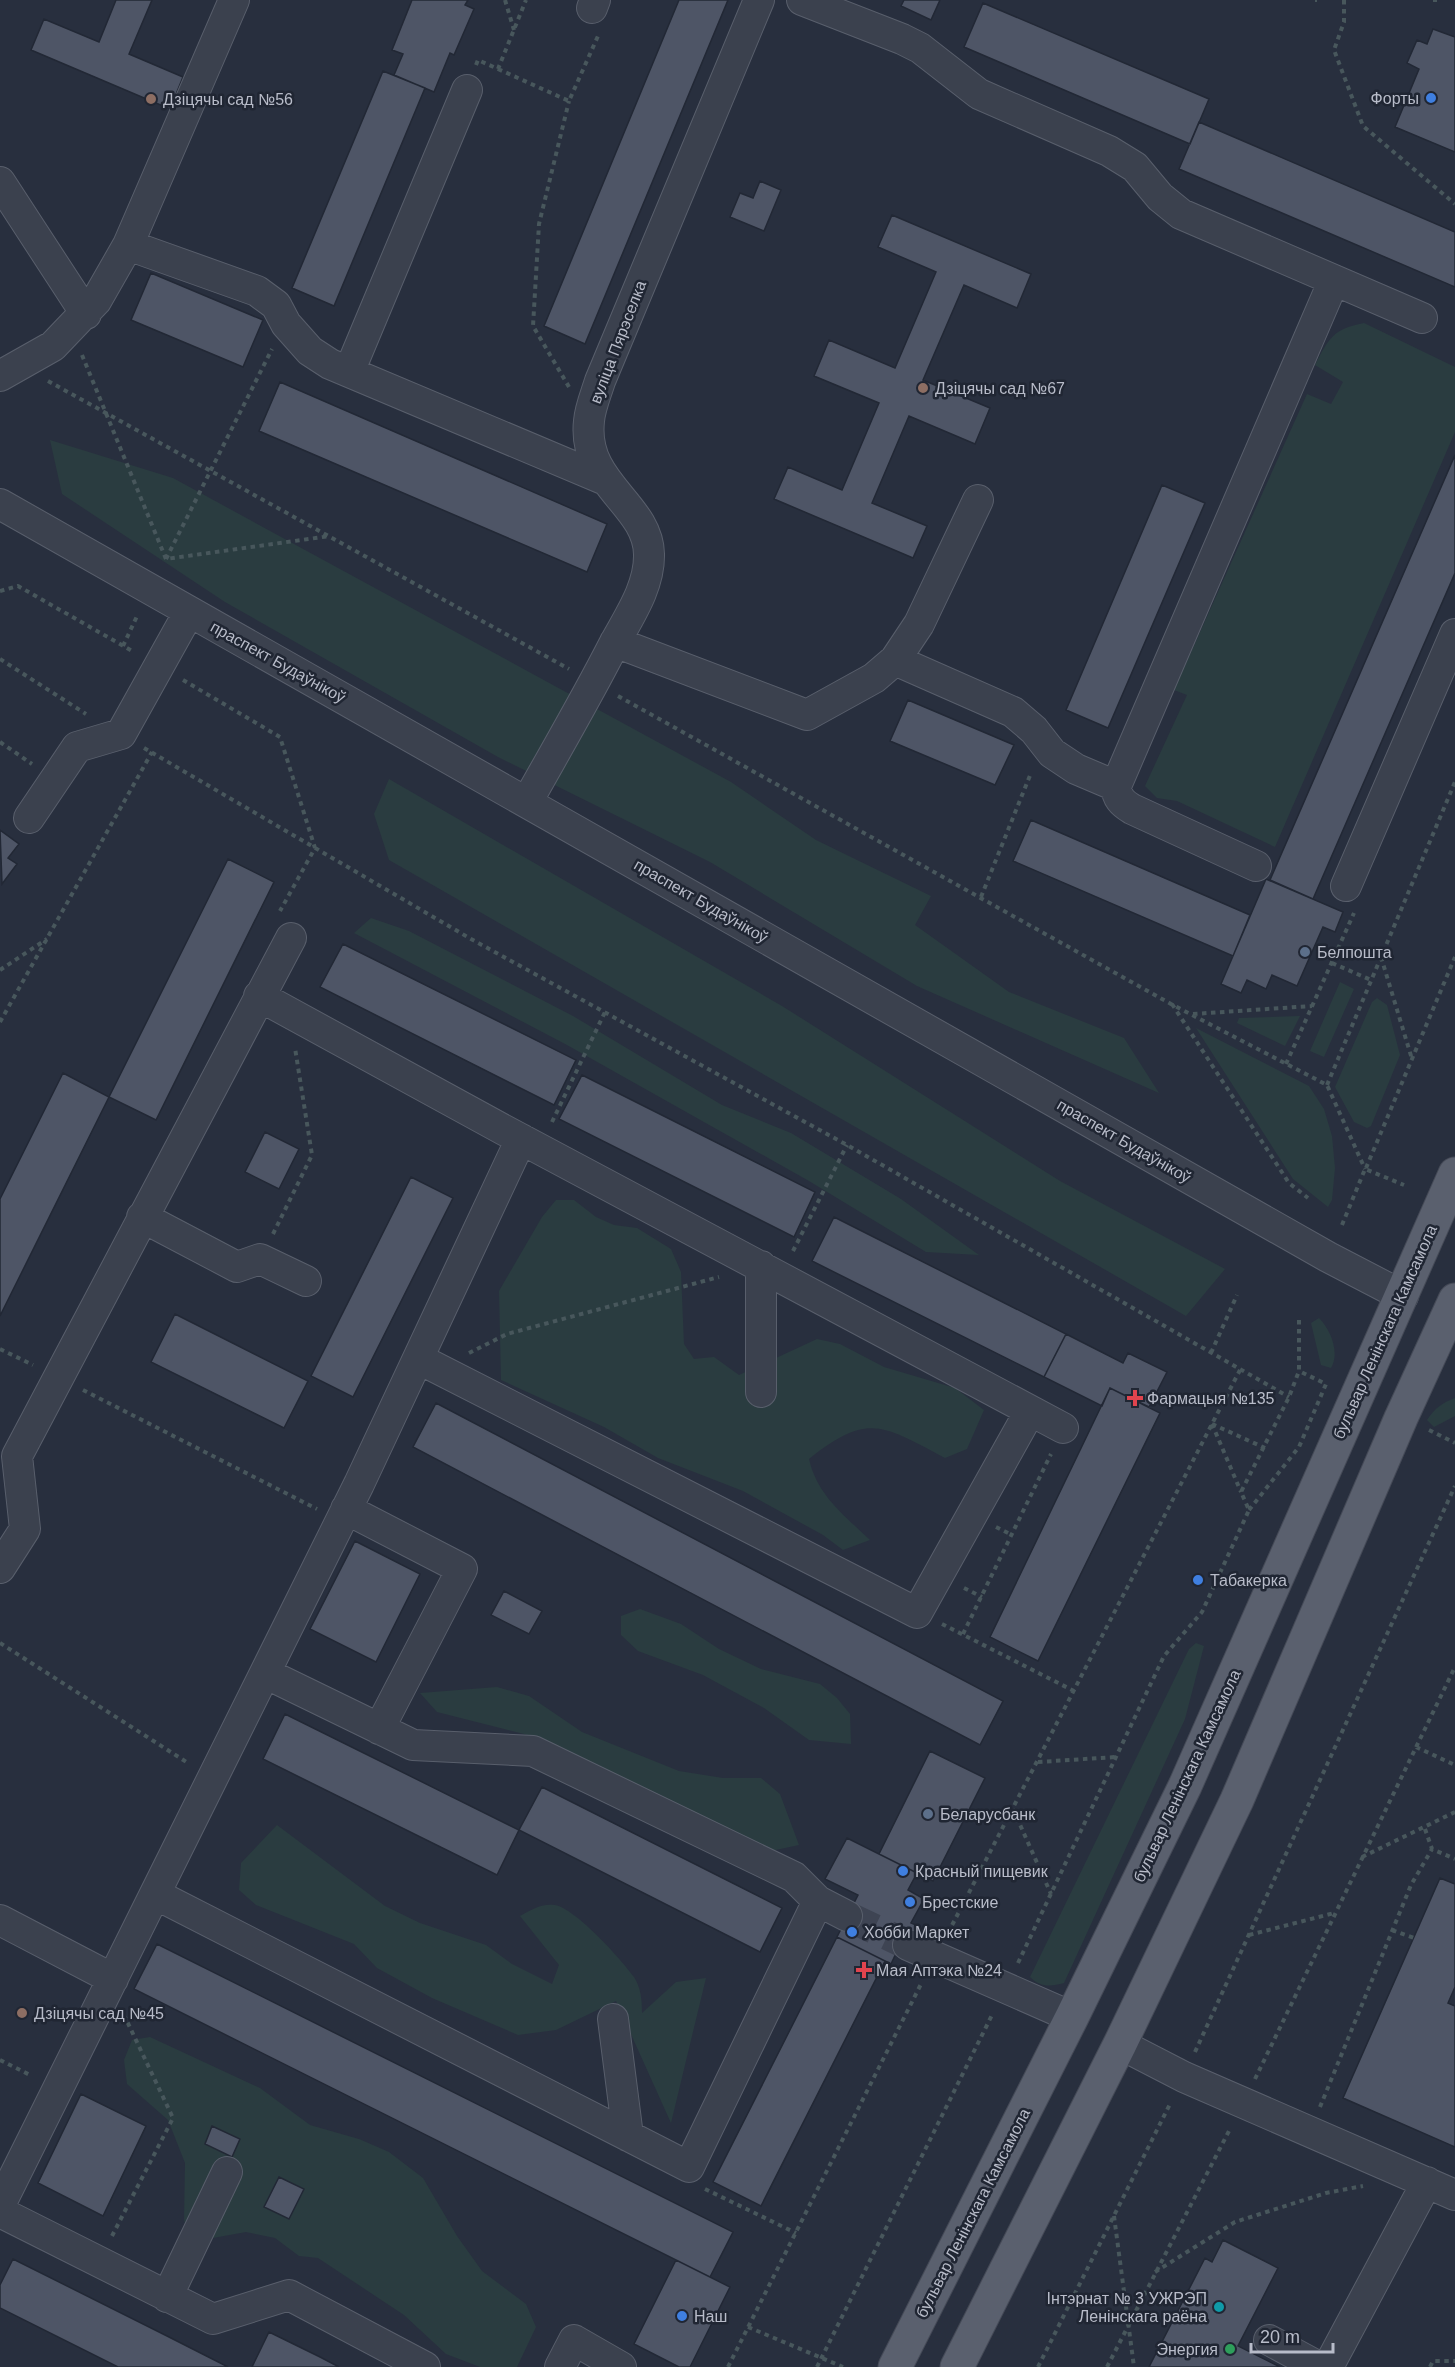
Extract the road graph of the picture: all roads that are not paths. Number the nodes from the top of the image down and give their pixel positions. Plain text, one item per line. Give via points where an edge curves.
1 (234, 0) edge
2 (759, 0) edge
3 (802, 0) edge
4 (467, 90) road end
5 (0, 182) edge
6 (129, 244) junction
7 (1334, 280) junction
8 (1422, 318) dead end
9 (78, 320) junction
10 (9, 371) edge
11 (348, 372) junction
12 (603, 479) junction
13 (978, 500) dead end
14 (0, 504) edge
15 (189, 612) junction
16 (1455, 634) edge
17 (615, 642) junction
18 (895, 660) junction
19 (1116, 786) junction
20 (527, 802) junction
21 (29, 818) dead end
22 (1256, 867) dead end
23 (1346, 886) road end
24 (291, 938) dead end
25 (259, 996) junction
26 (534, 1135) junction
27 (1455, 1174) edge
28 (142, 1216) junction
29 (774, 1264) junction
30 (306, 1281) dead end
31 (1403, 1296) junction
32 (1452, 1315) edge
33 (428, 1363) junction
34 (761, 1392) dead end
35 (1030, 1411) junction
36 (1063, 1428) road end
37 (343, 1515) junction
38 (0, 1568) edge
39 (265, 1673) junction
40 (379, 1729) junction
41 (155, 1894) junction
42 (818, 1901) junction
43 (847, 1916) tunnel mouth
44 (0, 1920) edge
45 (908, 1945) tunnel mouth
46 (116, 1993) junction
47 (1072, 2017) junction
48 (613, 2019) dead end
49 (1120, 2044) junction
50 (628, 2136) junction
51 (227, 2172) dead end
52 (1427, 2182) junction
53 (1455, 2194) edge
54 (0, 2205) edge
55 (0, 2212) edge
56 (167, 2297) junction
57 (1269, 2340) dead end
58 (424, 2367) edge
59 (560, 2367) edge
60 (621, 2367) edge
61 (895, 2367) edge
62 (957, 2367) edge
63 (1319, 2367) edge
64 (1328, 2367) edge

1 - 6 street
2 - 12 street, вуліца Пярэселка via 600,381 589,421 590,447
3 - 7 street via 902,39 920,48 979,94 1109,151 1135,167 1160,197 1181,214
4 - 11 street
5 - 9 street
6 - 9 street
6 - 11 street via 258,291 276,305 286,324 310,351
7 - 8 street
7 - 19 street
9 - 10 street via 53,346
11 - 12 street
12 - 17 street, вуліца Пярэселка via 644,527 649,553 647,576
13 - 18 street via 919,624
14 - 15 street, праспект Будаўнікоў
15 - 20 street, праспект Будаўнікоў
15 - 21 street via 121,734 77,747
16 - 23 street
17 - 18 street via 807,715 874,678
17 - 20 street, вуліца Пярэселка
18 - 19 street via 1013,712 1052,753 1076,769
19 - 22 street via 1123,803 1132,809
20 - 31 street, праспект Будаўнікоў
24 - 25 street
25 - 26 street
25 - 28 street
26 - 29 street
26 - 33 street
27 - 31 main road, бульвар Ленінскага Камсамола
28 - 30 street via 237,1267 260,1259
28 - 38 street via 17,1456 25,1529
29 - 34 street
29 - 35 street
31 - 32 main road
31 - 47 main road, бульвар Ленінскага Камсамола via 1185,1786
32 - 49 main road via 1401,1418 1237,1800
33 - 35 street via 917,1613
33 - 37 street
35 - 36 street
37 - 39 street
37 - 40 street via 462,1569
39 - 40 street
39 - 41 street
40 - 42 street via 413,1745 533,1751 795,1877
41 - 46 street
41 - 50 street
42 - 43 street
42 - 50 street via 689,2168
44 - 46 street
45 - 47 street
46 - 54 street
47 - 61 main road, бульвар Ленінскага Камсамола
48 - 50 street
49 - 52 street via 1184,2077
49 - 62 main road
51 - 56 street
52 - 53 street
52 - 64 street
55 - 56 street
56 - 58 street via 213,2319 289,2295
57 - 63 street
59 - 60 street via 574,2340

